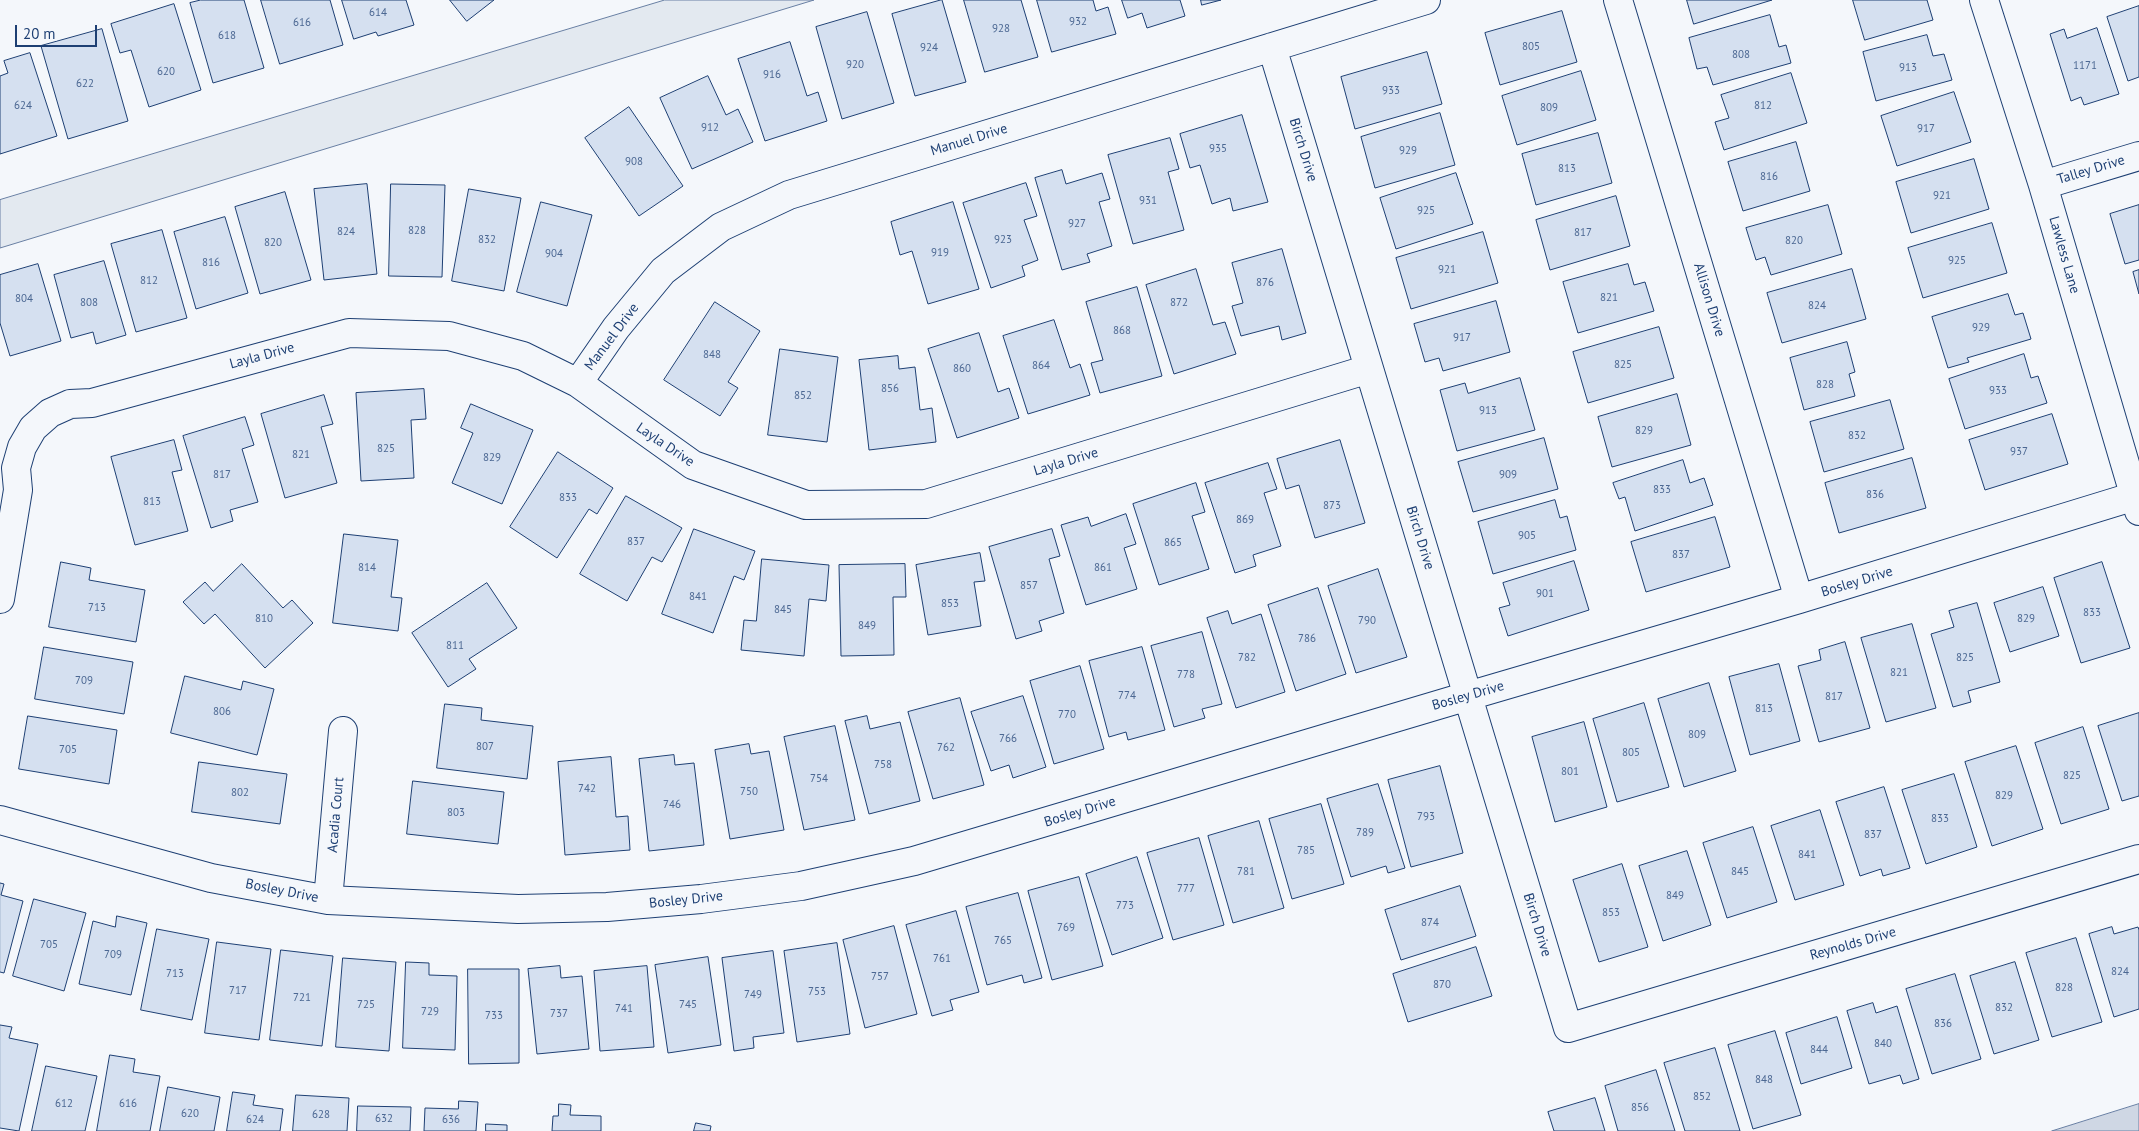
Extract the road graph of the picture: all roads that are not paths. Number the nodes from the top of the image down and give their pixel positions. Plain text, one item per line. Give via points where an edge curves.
1 (1426, 0) edge
2 (1618, 0) edge
3 (1984, 0) edge
4 (1272, 47) junction
5 (2139, 156) edge
6 (2043, 185) junction
7 (1369, 369) junction
8 (578, 383) junction
9 (18, 439) edge
10 (2137, 503) edge
11 (0, 599) edge
12 (1799, 600) junction
13 (1468, 696) junction
14 (343, 731) dead end
15 (0, 820) edge
16 (2139, 859) edge
17 (328, 900) junction
18 (1568, 1028) joint

1 - 4 street, Manuel Drive
2 - 12 street, Allison Drive
3 - 6 street, Lawless Lane
4 - 7 street, Birch Drive
4 - 8 street, Manuel Drive via 789,195 721,226 664,271 616,328
5 - 6 street, Talley Drive
6 - 10 street, Lawless Lane
7 - 8 street, Layla Drive via 926,504 806,505 693,465
7 - 13 street, Birch Drive
8 - 9 street, Layla Drive via 523,356 449,336 349,333 92,402 70,404 50,413
9 - 11 street via 18,490
10 - 12 street, Bosley Drive
12 - 13 street, Bosley Drive
13 - 17 street, Bosley Drive via 914,862 801,886 607,907 518,909
13 - 18 street, Birch Drive
14 - 17 street, Acadia Court
15 - 17 street, Bosley Drive via 211,878
16 - 18 street, Reynolds Drive

